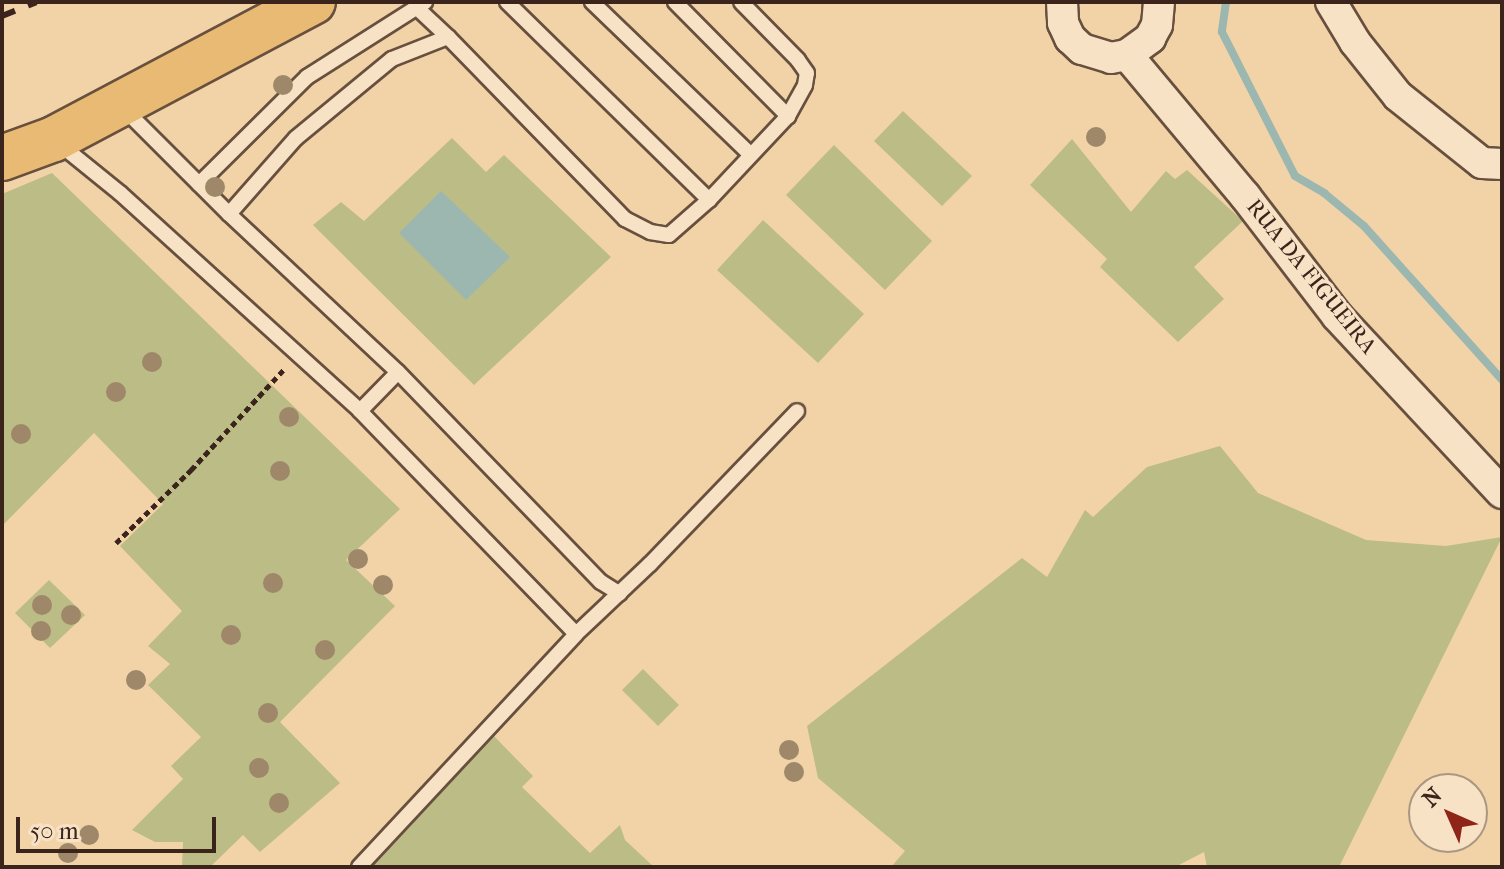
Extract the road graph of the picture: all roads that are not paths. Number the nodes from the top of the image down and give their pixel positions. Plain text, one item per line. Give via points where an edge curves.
1 (313, 2) edge
2 (507, 2) edge
3 (592, 2) edge
4 (675, 2) edge
5 (741, 2) edge
6 (1062, 2) edge
7 (1159, 2) edge
8 (1331, 2) edge
9 (420, 5) edge
10 (448, 37) junction
11 (1127, 55) junction
12 (119, 103) junction
13 (788, 116) junction
14 (54, 139) junction
15 (750, 154) junction
16 (2, 158) edge
17 (1502, 164) edge
18 (199, 184) junction
19 (709, 200) junction
20 (229, 214) junction
21 (398, 372) junction
22 (360, 411) junction
23 (797, 411) dead end
24 (1502, 493) edge
25 (620, 594) junction
26 (576, 634) junction
27 (359, 867) edge

1 - 12 main road
2 - 19 lane
3 - 15 lane
4 - 13 lane
5 - 13 lane via 807,73
6 - 11 street via 1063,23 1082,49 1096,56
7 - 11 street via 1150,38
8 - 17 street via 1398,96 1482,163
9 - 10 lane
9 - 18 lane via 307,77
10 - 19 lane via 633,225 669,235
10 - 20 lane via 392,59 296,138
11 - 24 street, RUA DA FIGUEIRA via 1337,316
12 - 14 main road
12 - 18 lane
13 - 15 lane
14 - 16 main road
14 - 22 lane
15 - 19 lane
18 - 20 lane
20 - 21 lane
21 - 22 lane
21 - 25 lane via 601,582
22 - 26 lane
23 - 25 lane
25 - 26 lane
26 - 27 lane

